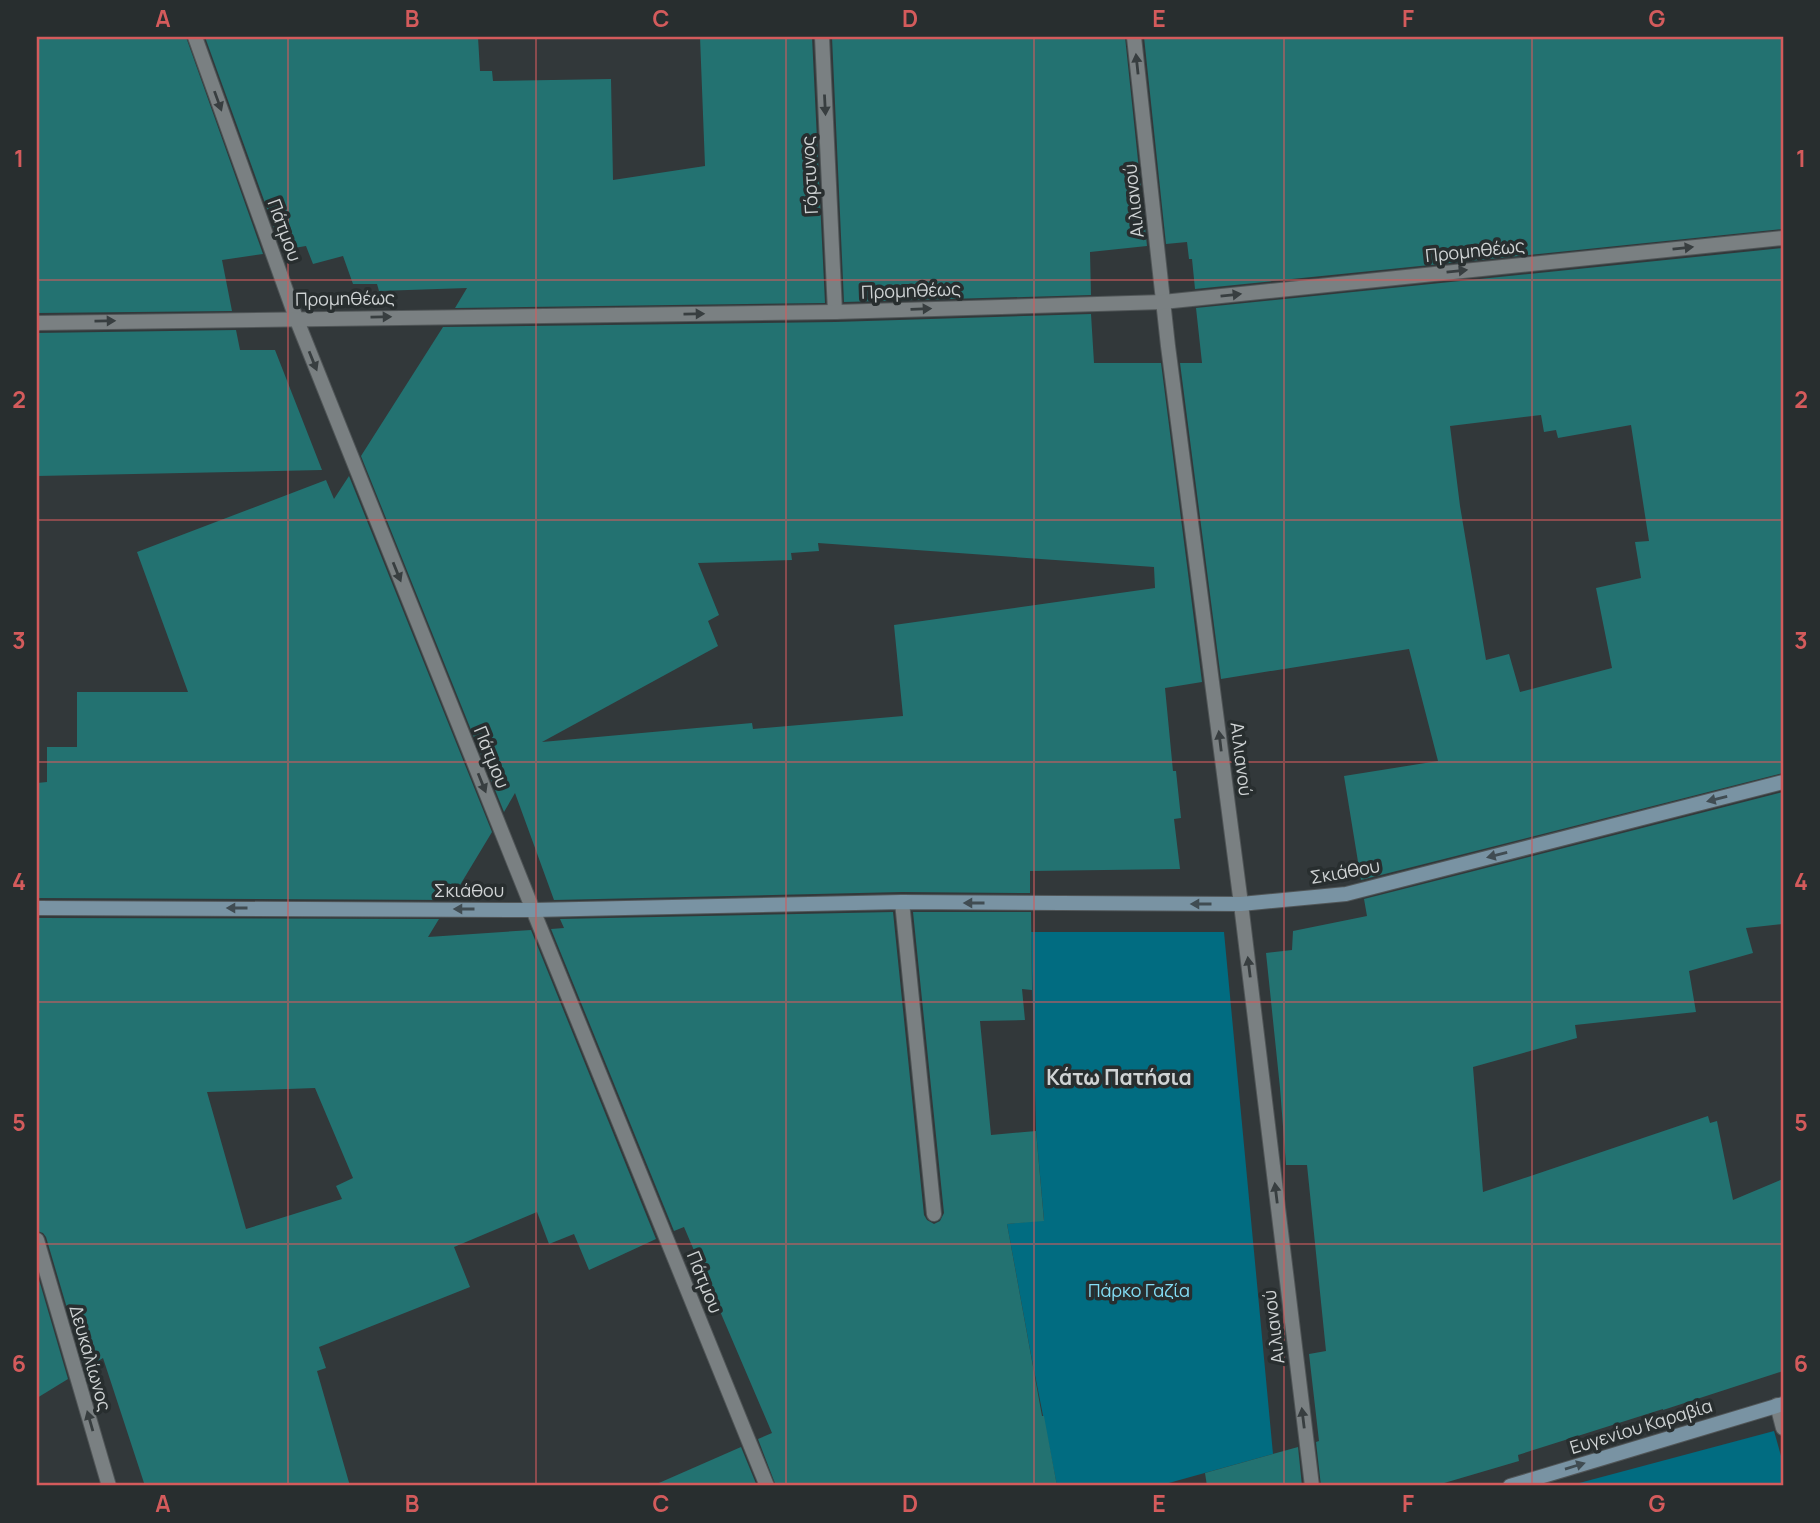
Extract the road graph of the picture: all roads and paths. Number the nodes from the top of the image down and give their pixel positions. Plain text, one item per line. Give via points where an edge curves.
1 (195, 37) edge
2 (822, 37) edge
3 (1134, 37) edge
4 (1783, 237) edge
5 (1163, 302) junction
6 (835, 312) junction
7 (296, 318) junction
8 (37, 323) edge
9 (1783, 782) edge
10 (902, 902) junction
11 (1241, 904) junction
12 (37, 908) edge
13 (533, 909) junction
14 (934, 1214) dead end
15 (37, 1240) edge
16 (1780, 1404) edge
17 (1783, 1428) edge
18 (1517, 1485) edge
19 (109, 1486) edge
20 (767, 1486) edge
21 (1312, 1486) edge

1 -> 7 street, Πάτμου
2 -> 6 street, Γόρτυνος
5 -> 3 street, Αιλιανού
5 -> 4 street, Προμηθέως
6 -> 5 street, Προμηθέως
11 -> 5 street, Αιλιανού
7 -> 6 street, Προμηθέως
8 -> 7 street, Προμηθέως
7 -> 13 street, Πάτμου
9 -> 11 street, Σκιάθου via 1346,894
11 -> 10 street, Σκιάθου
10 - 13 street, Σκιάθου
10 - 14 street
21 -> 11 street, Αιλιανού
13 -> 12 street, Σκιάθου
13 - 20 street, Πάτμου
19 -> 15 street, Δευκαλίωνος
16 - 17 street
18 -> 16 street, Ευγενίου Καραβία

